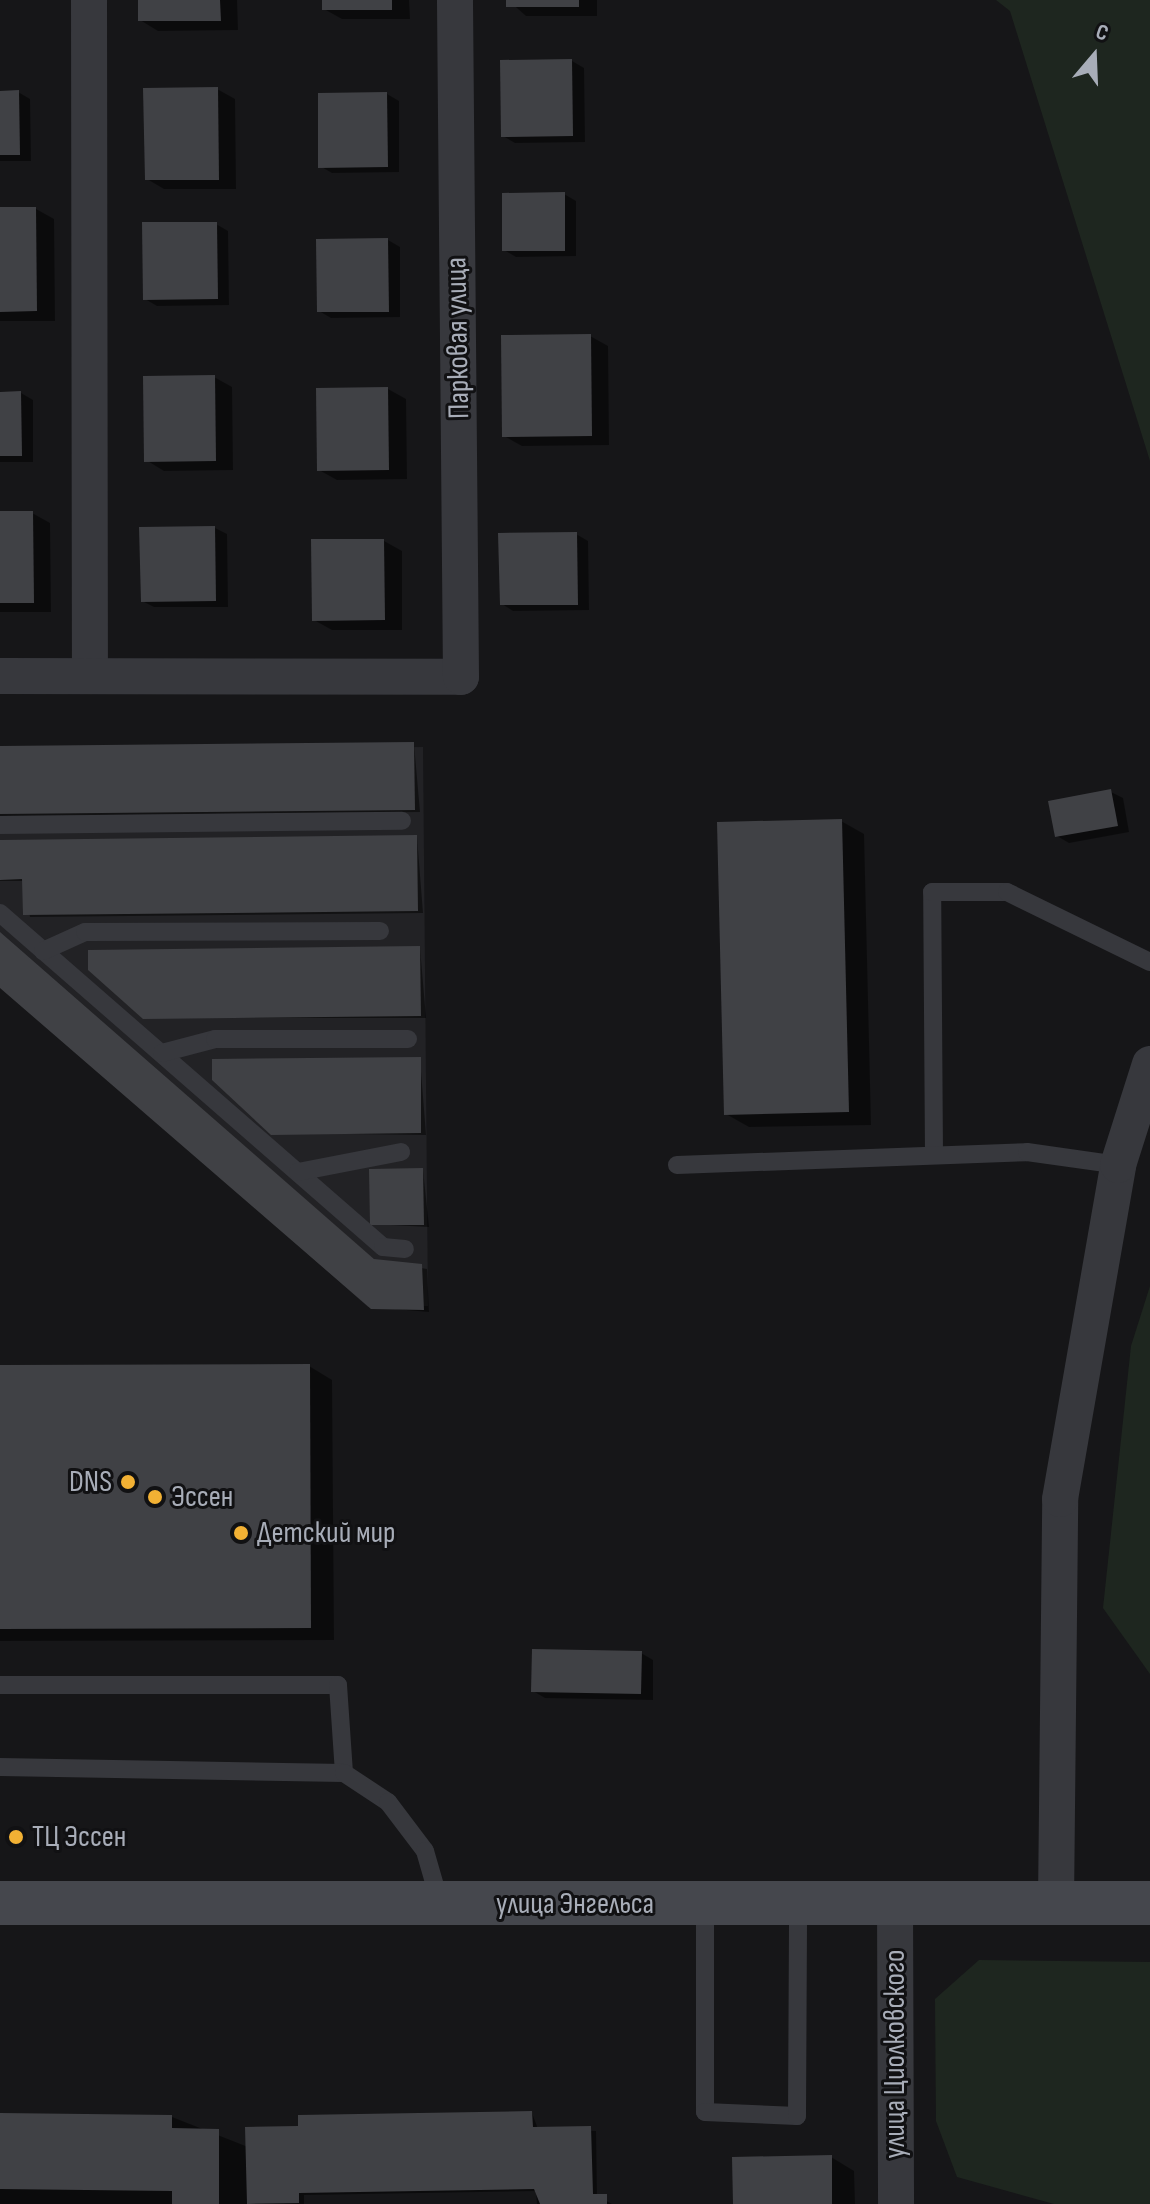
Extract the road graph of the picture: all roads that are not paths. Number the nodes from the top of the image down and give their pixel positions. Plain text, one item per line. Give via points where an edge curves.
1 (89, 0) edge
2 (455, 0) edge
3 (0, 676) edge
4 (90, 676) junction
5 (402, 821) dead end
6 (0, 825) edge
7 (0, 913) edge
8 (380, 931) dead end
9 (43, 951) junction
10 (1150, 962) edge
11 (408, 1039) dead end
12 (162, 1053) junction
13 (1150, 1064) edge
14 (401, 1152) dead end
15 (934, 1155) junction
16 (677, 1165) dead end
17 (1118, 1165) junction
18 (298, 1172) junction
19 (405, 1249) dead end
20 (0, 1685) edge
21 (0, 1767) edge
22 (344, 1773) junction
23 (0, 1903) edge
24 (440, 1903) junction
25 (1056, 1903) junction
26 (1150, 1903) edge
27 (705, 1904) junction
28 (798, 1904) junction
29 (895, 1904) junction
30 (896, 2204) edge

1 - 4 street
2 - 4 street, Парковая улица via 461,677
3 - 4 street
5 - 6 lane
7 - 9 lane
8 - 9 lane via 85,932
9 - 12 lane
10 - 15 lane via 1007,892 932,892
11 - 12 lane via 215,1039
12 - 18 lane
13 - 17 street
14 - 18 lane
15 - 16 lane
15 - 17 lane via 1027,1152
17 - 25 street via 1060,1499
18 - 19 lane via 383,1247
20 - 22 lane via 338,1685
21 - 22 lane
22 - 24 lane via 388,1802 425,1851
23 - 24 main road, улица Энгельса
24 - 27 main road, улица Энгельса
25 - 26 main road, улица Энгельса
25 - 29 main road, улица Энгельса
27 - 28 main road, улица Энгельса
27 - 28 lane via 705,2112 797,2116
28 - 29 main road, улица Энгельса
29 - 30 street, улица Циолковского

